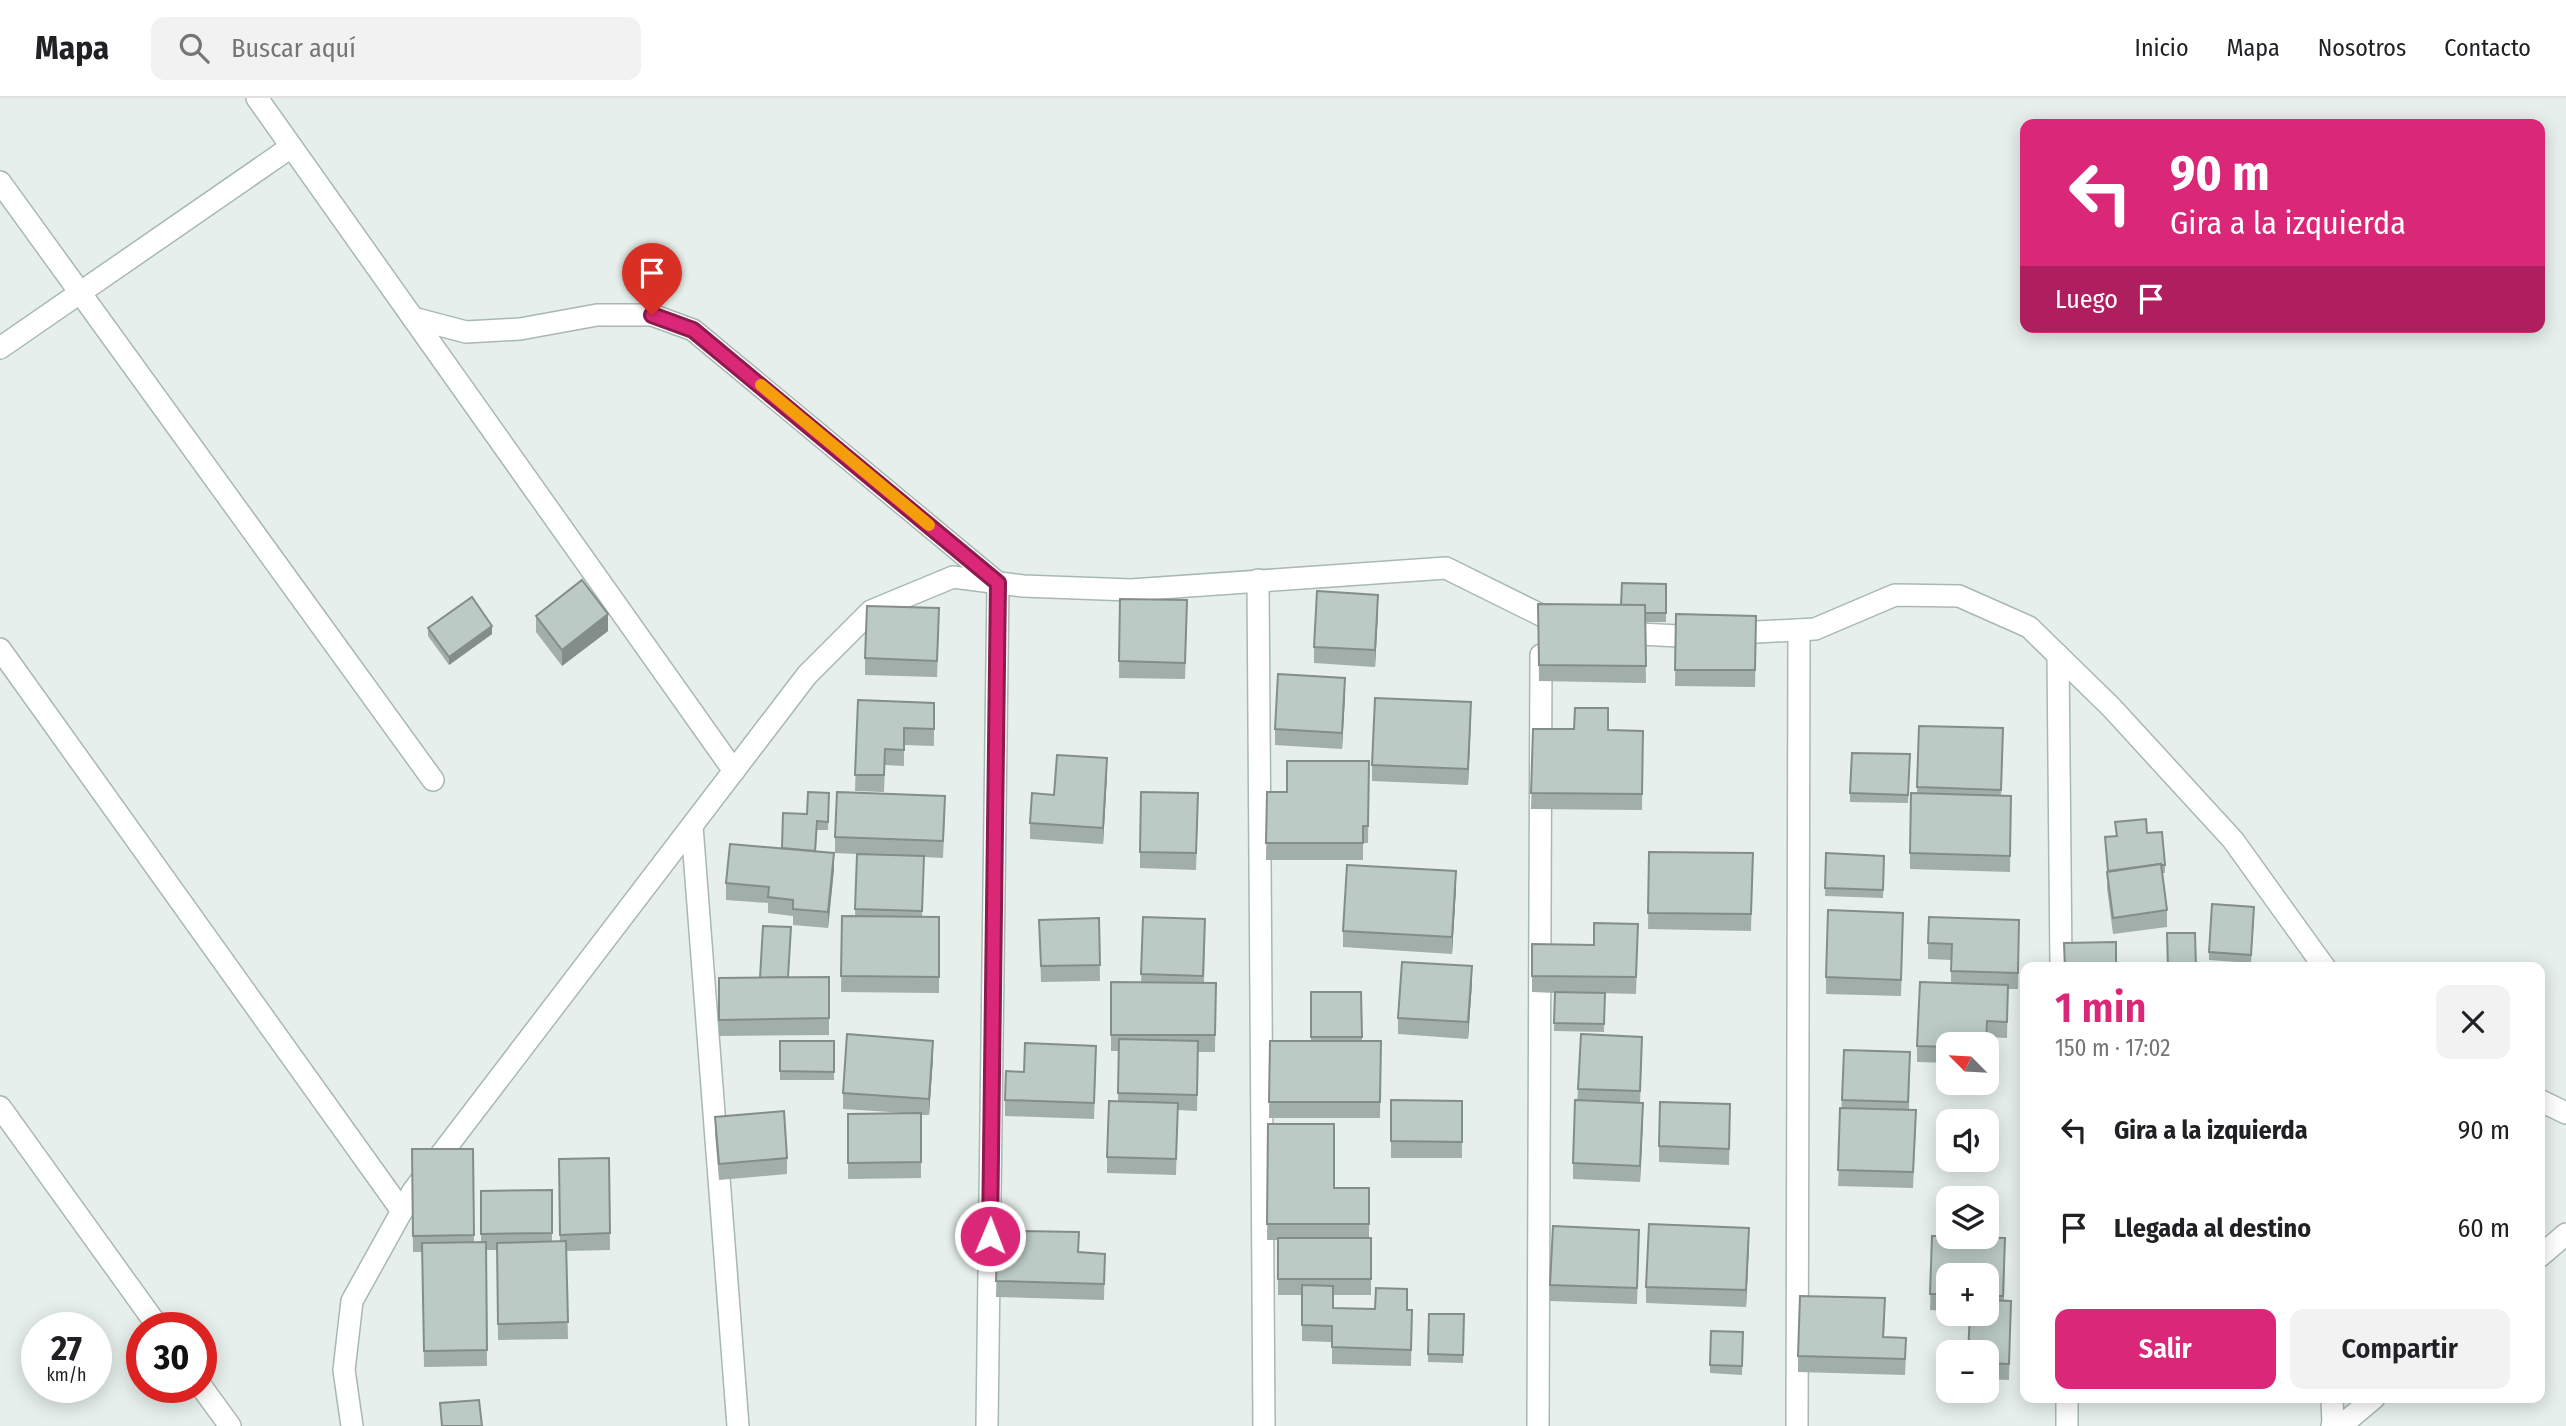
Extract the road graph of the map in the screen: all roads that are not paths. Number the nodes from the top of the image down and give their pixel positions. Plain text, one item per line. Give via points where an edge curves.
1 (257, 98) edge
2 (291, 147) junction
3 (0, 182) edge
4 (80, 293) junction
5 (413, 318) junction
6 (0, 348) edge
7 (1258, 580) junction
8 (998, 583) junction
9 (1541, 615) junction
10 (1799, 630) junction
11 (0, 649) edge
12 (2058, 655) junction
13 (734, 771) junction
14 (433, 780) dead end
15 (692, 826) junction
16 (2062, 962) edge
17 (2318, 962) edge
18 (2545, 1103) edge
19 (0, 1107) edge
20 (2566, 1114) edge
21 (402, 1212) junction
22 (2566, 1234) edge
23 (2545, 1252) edge
24 (147, 1312) edge
25 (213, 1403) edge
26 (2067, 1403) edge
27 (2332, 1403) edge
28 (2368, 1403) edge
29 (230, 1426) edge
30 (352, 1426) edge
31 (738, 1426) edge
32 (988, 1426) edge
33 (1264, 1426) edge
34 (1538, 1426) edge
35 (1797, 1426) edge
36 (2067, 1426) edge
37 (2332, 1426) edge

1 - 2 street
2 - 4 street
2 - 5 street
3 - 4 street
4 - 6 street
4 - 14 street
5 - 8 street via 466,332 520,329 597,315 652,315 693,330
5 - 13 street
7 - 8 street via 1131,590
7 - 9 street via 1446,568
7 - 33 street
8 - 13 street via 953,577 871,611 807,675
8 - 32 street
9 - 10 street via 1573,632 1679,636
9 - 34 street
10 - 12 street via 1815,629 1895,595 1959,596 2029,627
10 - 35 street
11 - 21 street
12 - 16 street
12 - 17 street via 2233,840
13 - 15 street
15 - 21 street via 413,1191
15 - 31 street
18 - 20 street
19 - 24 street
21 - 30 street via 352,1301 344,1370
22 - 23 street
25 - 29 street
26 - 36 street
27 - 37 street
28 - 37 street

